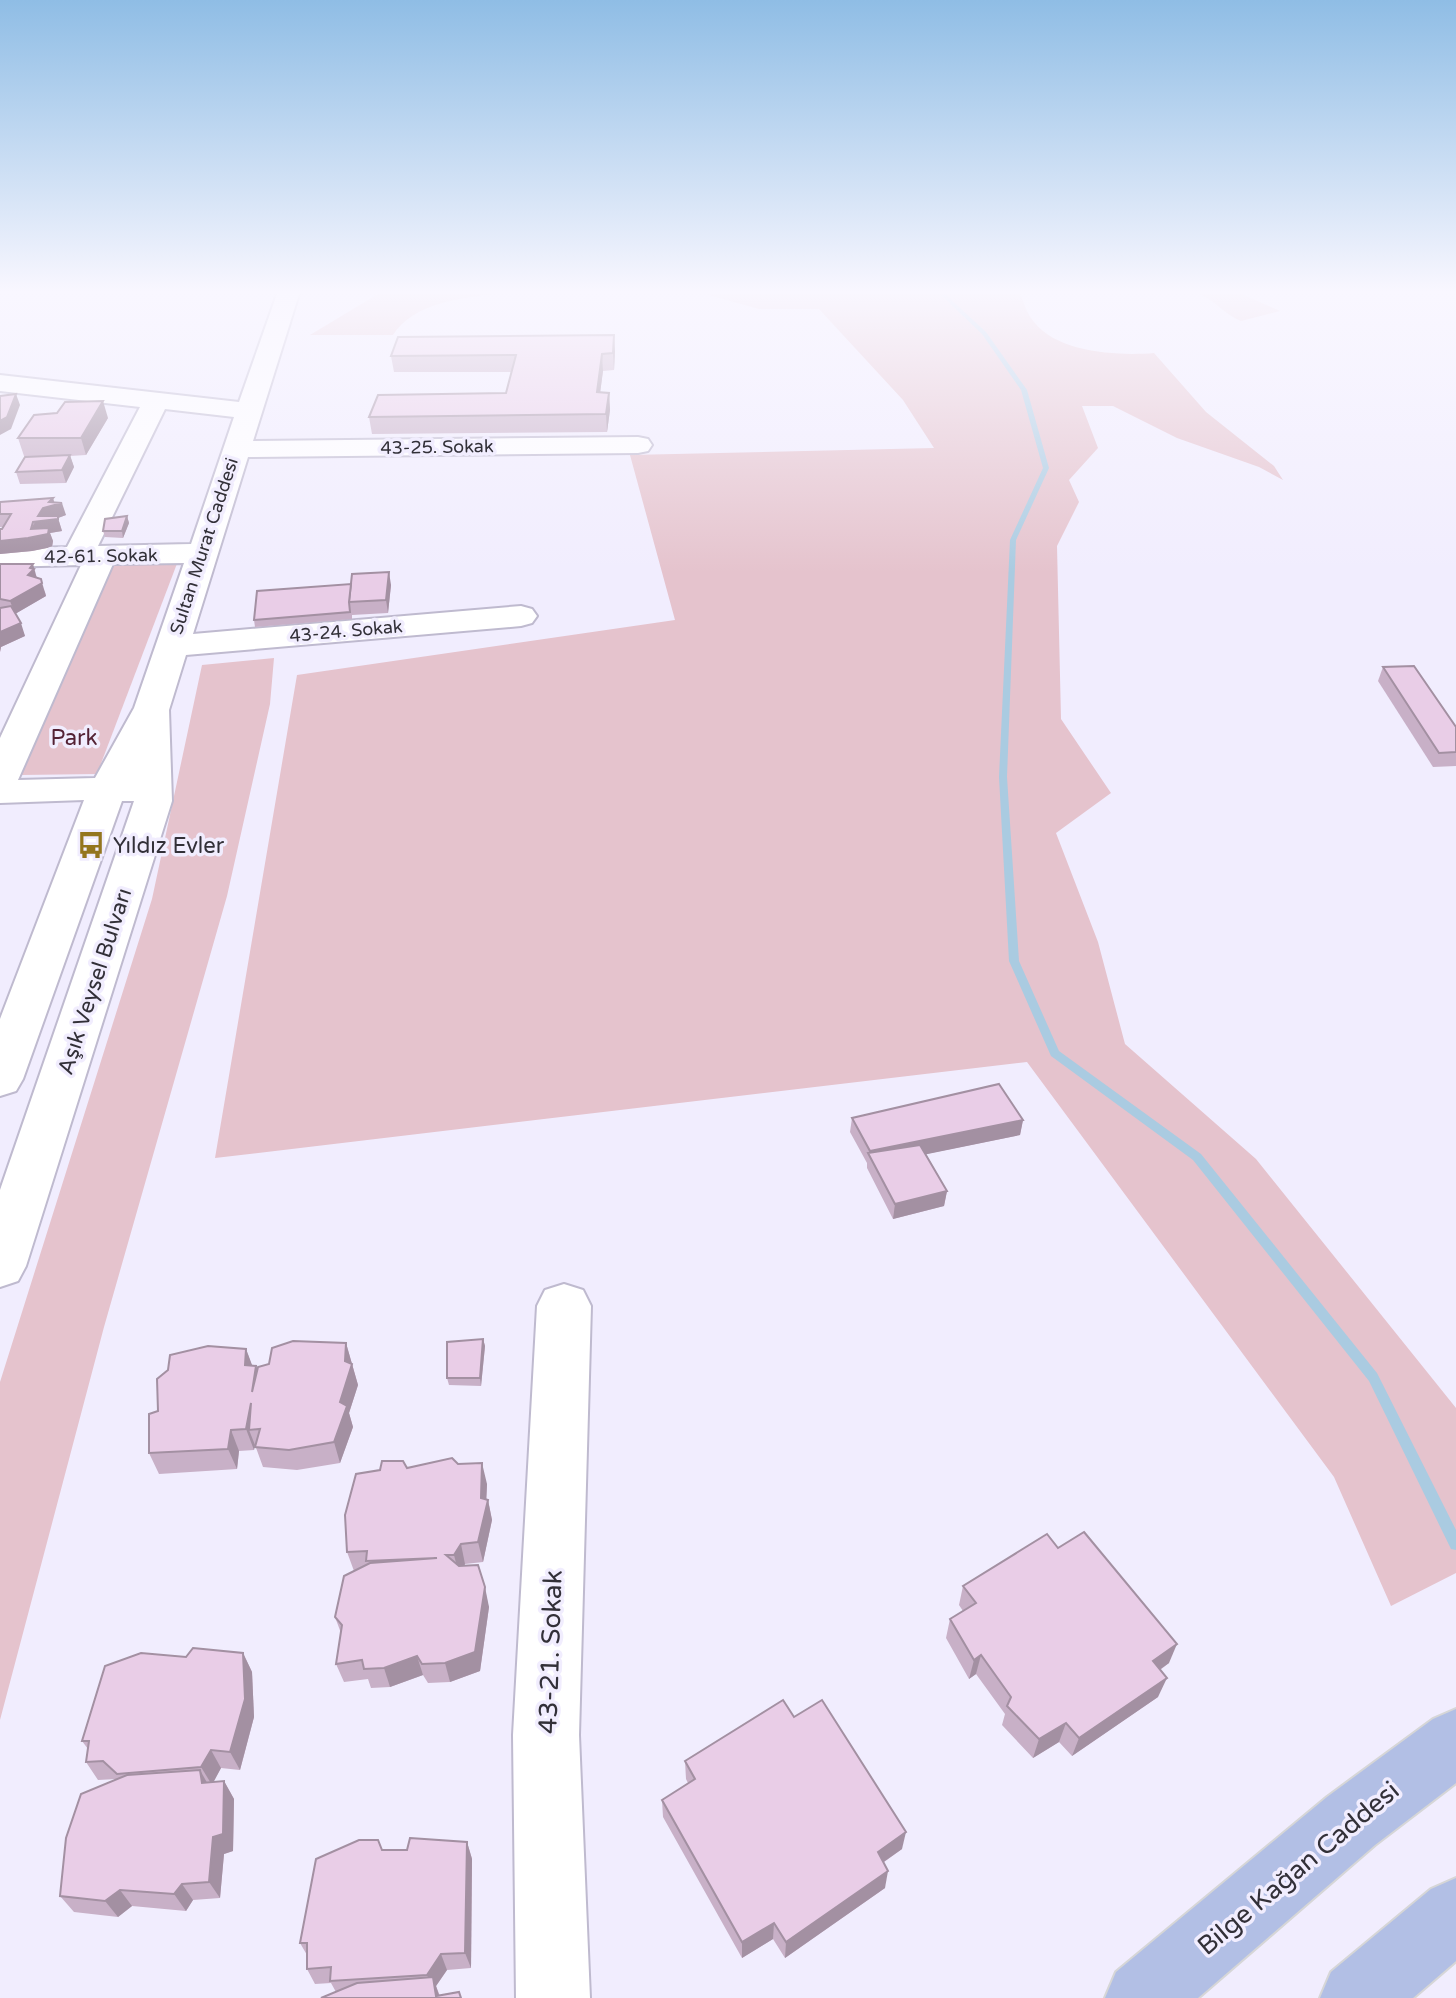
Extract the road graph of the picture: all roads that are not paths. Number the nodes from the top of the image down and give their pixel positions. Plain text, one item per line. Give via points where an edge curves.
1 (33, 387) edge
2 (256, 387) edge
3 (155, 403) junction
4 (248, 411) junction
5 (638, 445) dead end
6 (236, 449) junction
7 (202, 553) junction
8 (90, 556) junction
9 (0, 558) edge
10 (521, 616) dead end
11 (172, 646) junction
12 (152, 708) junction
13 (0, 778) edge
14 (107, 790) junction
15 (152, 790) junction
16 (0, 792) edge
17 (4, 1058) edge
18 (0, 1266) edge
19 (564, 1306) dead end
20 (1456, 1742) edge
21 (1454, 1916) edge
22 (553, 1998) edge
23 (1142, 1998) edge
24 (1357, 1998) edge

1 - 3 street
2 - 4 street, Sultan Murat Caddesi
3 - 4 street
3 - 8 street
4 - 6 street, Sultan Murat Caddesi
5 - 6 street, 43-25. Sokak
6 - 7 street, Sultan Murat Caddesi
7 - 8 street, 42-61. Sokak
7 - 11 street, Sultan Murat Caddesi
8 - 9 street, 42-61. Sokak
8 - 13 street
10 - 11 street, 43-24. Sokak
11 - 12 street, Sultan Murat Caddesi
12 - 14 street
12 - 15 street, Aşık Veysel Bulvarı
14 - 15 street
14 - 16 street
14 - 17 street
15 - 18 street, Aşık Veysel Bulvarı via 153,801
19 - 22 street, 43-21. Sokak via 546,1735
20 - 23 main road, Bilge Kağan Caddesi via 1351,1821
21 - 24 main road

